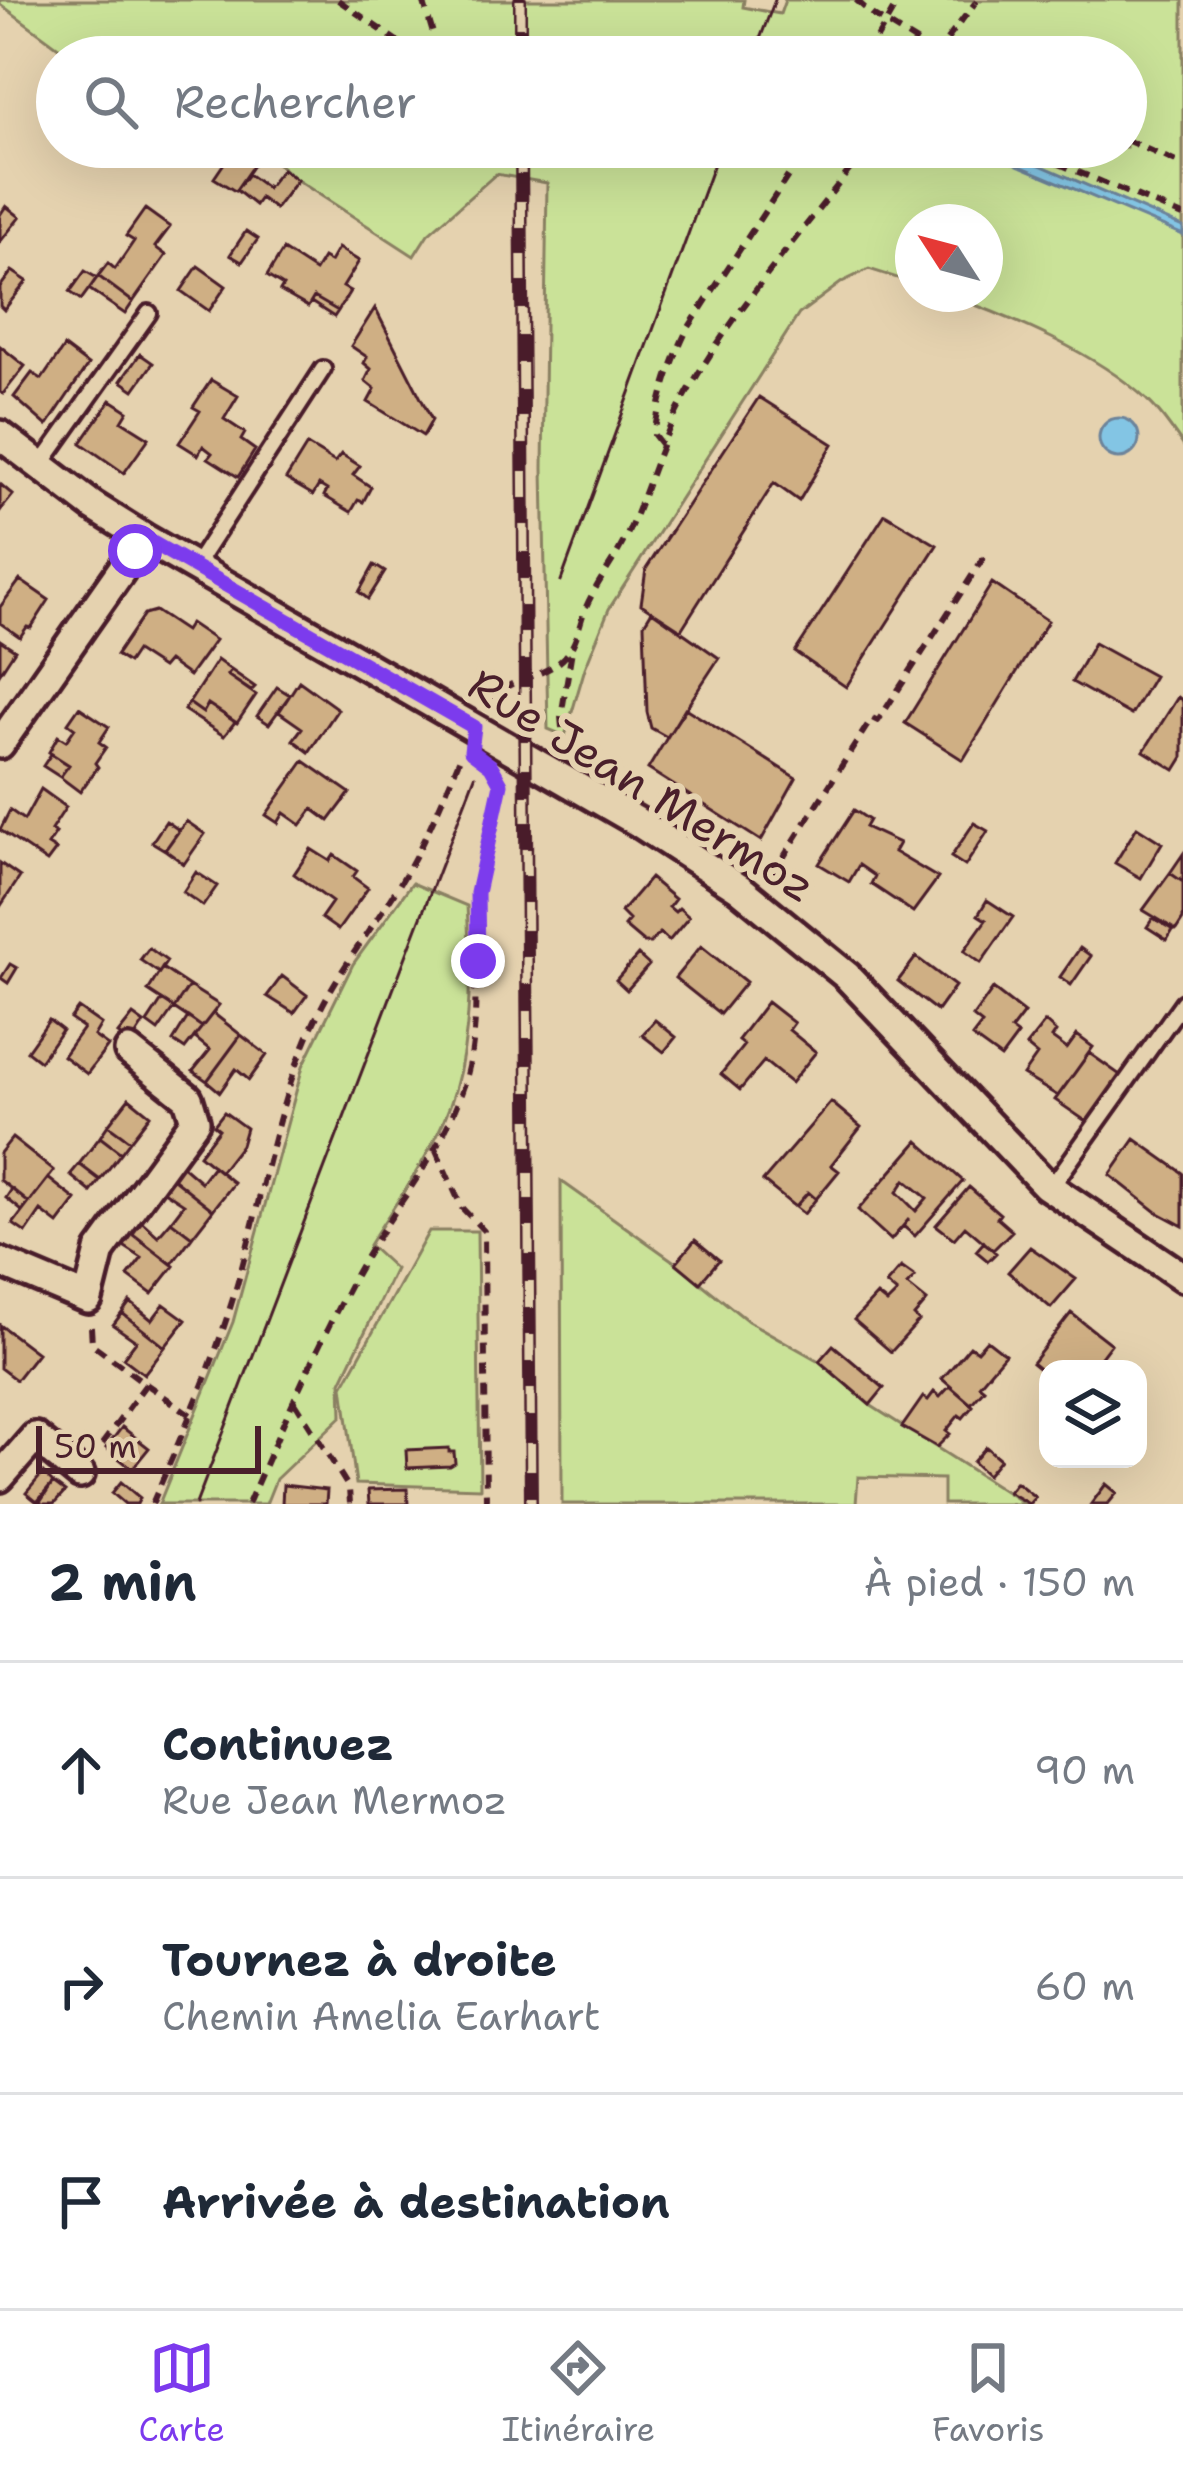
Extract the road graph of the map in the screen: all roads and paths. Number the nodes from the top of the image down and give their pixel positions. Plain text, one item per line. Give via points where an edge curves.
1 (338, 0) edge
2 (423, 0) edge
3 (856, 0) edge
4 (899, 0) edge
5 (976, 1) edge
6 (888, 25) junction
7 (390, 36) edge
8 (434, 36) edge
9 (880, 36) edge
10 (905, 36) edge
11 (952, 36) edge
12 (1147, 150) edge
13 (1183, 166) edge
14 (794, 168) edge
15 (851, 168) edge
16 (1069, 168) edge
17 (1183, 216) edge
18 (149, 313) dead end
19 (322, 369) dead end
20 (0, 435) edge
21 (662, 444) junction
22 (41, 465) junction
23 (144, 538) junction
24 (988, 551) dead end
25 (195, 566) junction
26 (572, 648) junction
27 (474, 727) junction
28 (0, 744) edge
29 (491, 766) dead end
30 (559, 776) junction
31 (756, 900) junction
32 (1183, 1002) edge
33 (129, 1051) dead end
34 (435, 1148) junction
35 (1051, 1189) junction
36 (0, 1262) edge
37 (1183, 1277) edge
38 (88, 1299) junction
39 (146, 1384) junction
40 (295, 1402) junction
41 (190, 1415) junction
42 (80, 1474) joint
43 (0, 1477) edge
44 (152, 1504) edge
45 (248, 1504) edge
46 (350, 1504) edge
47 (486, 1504) edge

1 - 7 path
2 - 8 path
3 - 6 path
4 - 6 path
5 - 11 path, bridge
6 - 9 path
6 - 10 path
12 - 13 path
14 - 21 path via 672,361 654,435
15 - 21 path via 722,339
16 - 17 path
18 - 22 lane
19 - 25 lane
20 - 22 street, Rue Jean Mermoz
21 - 26 path
22 - 23 street, Rue Jean Mermoz
23 - 25 street, Rue Jean Mermoz
23 - 28 street
24 - 31 path
25 - 27 street, Rue Jean Mermoz
26 - 27 path via 553,667 493,695
26 - 30 path
27 - 30 street, Rue Jean Mermoz
27 - 41 path via 428,832 330,986 306,1040 272,1138 230,1309
29 - 34 path via 501,784 477,893 475,1034
30 - 31 street, Rue Jean Mermoz
31 - 35 street, Rue Jean Mermoz via 847,976
32 - 35 lane
33 - 38 street via 188,1098 196,1121 100,1251
34 - 40 path via 353,1279
34 - 47 path via 463,1208 484,1231
35 - 37 street, Rue Jean Mermoz
36 - 38 street
38 - 39 path via 92,1344
39 - 41 path
39 - 42 path
40 - 45 path
40 - 46 path via 350,1488
41 - 44 path
42 - 43 street via 35,1437

